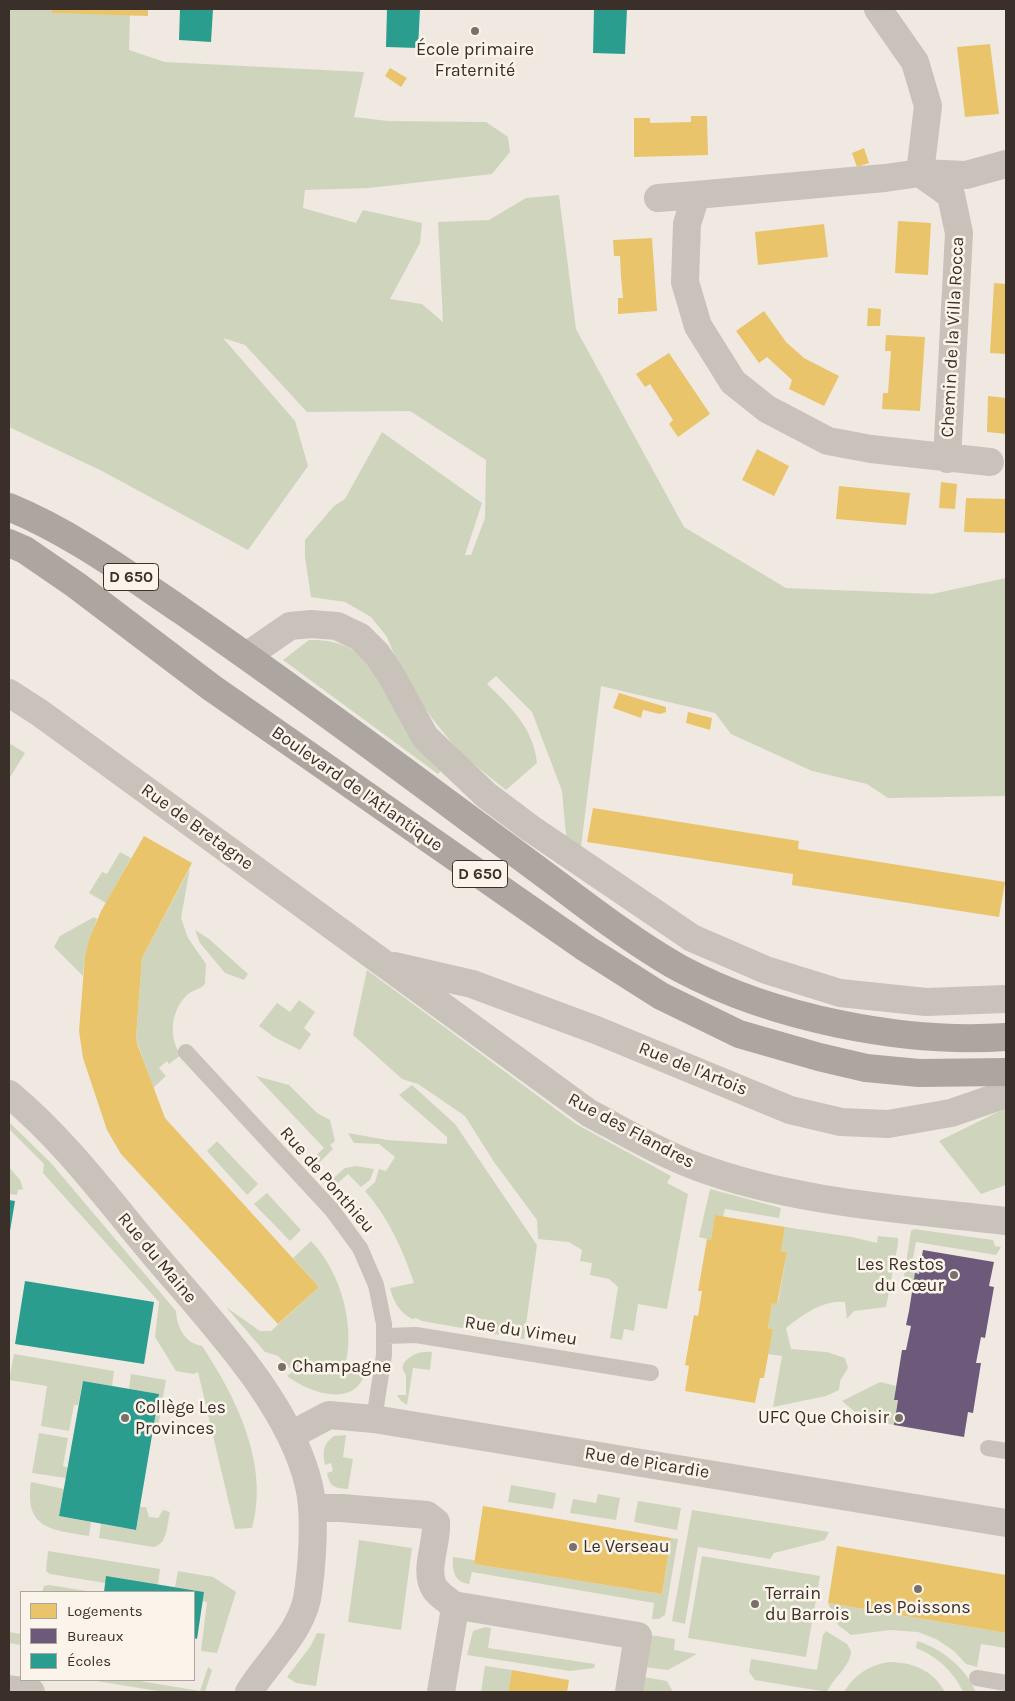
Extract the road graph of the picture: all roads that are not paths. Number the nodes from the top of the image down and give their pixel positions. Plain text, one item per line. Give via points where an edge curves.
1 (878, 9) edge
2 (1006, 164) edge
3 (920, 173) junction
4 (696, 195) junction
5 (658, 198) dead end
6 (948, 459) junction
7 (990, 462) dead end
8 (9, 507) edge
9 (9, 543) edge
10 (248, 655) junction
11 (9, 693) edge
12 (383, 963) junction
13 (1006, 999) edge
14 (1006, 1037) edge
15 (186, 1052) dead end
16 (1006, 1072) edge
17 (9, 1094) edge
18 (1006, 1094) edge
19 (1006, 1221) edge
20 (385, 1336) junction
21 (651, 1373) dead end
22 (374, 1418) junction
23 (291, 1435) junction
24 (988, 1448) dead end
25 (1006, 1451) edge
26 (312, 1508) junction
27 (1006, 1523) edge
28 (453, 1605) junction
29 (977, 1678) dead end
30 (1006, 1683) edge
31 (9, 1688) edge
32 (31, 1692) edge
33 (249, 1692) edge
34 (442, 1692) edge
35 (629, 1692) edge

1 - 3 street via 916,62 928,106
2 - 3 street via 966,175
3 - 4 street
3 - 6 street, Chemin de la Villa Rocca via 951,195 959,233
4 - 5 street
4 - 6 street, Chemin de la Villa Rocca via 687,224 685,282 698,326 733,382 766,408 828,441
6 - 7 street, Chemin de la Villa Rocca
8 - 10 main road, D 650 via 90,548
9 - 16 main road, Boulevard de l'Atlantique / D 650 via 76,585 212,688 579,944 661,996 739,1034 866,1068 919,1073
10 - 13 street via 290,626 337,626 360,637 391,675 425,737 486,795 692,938 766,970 840,993 926,1002
10 - 14 main road, D 650 via 616,928 681,969 756,1001 830,1022 904,1034 976,1039
11 - 12 street, Rue de Bretagne
12 - 18 street, Rue de l'Artois via 472,984 596,1030 790,1110 841,1122 888,1124 951,1113
12 - 19 street, Rue des Flandres via 589,1113 697,1167 808,1196
15 - 20 lane, Rue de Ponthieu via 332,1210 356,1242 369,1264 376,1285
17 - 23 street, Rue du Maine via 51,1132 168,1271 256,1379
20 - 21 lane, Rue du Vimeu via 416,1334
20 - 22 lane, Rue de Ponthieu
22 - 23 street, Rue de Picardie via 329,1415
22 - 27 street, Rue de Picardie
23 - 26 street, Rue du Maine via 309,1487
24 - 25 lane
26 - 28 street via 363,1509 432,1517 437,1529 431,1566 432,1584
26 - 33 street, Rue du Maine via 306,1606
28 - 34 street
28 - 35 street via 638,1636
29 - 30 lane
31 - 32 street

